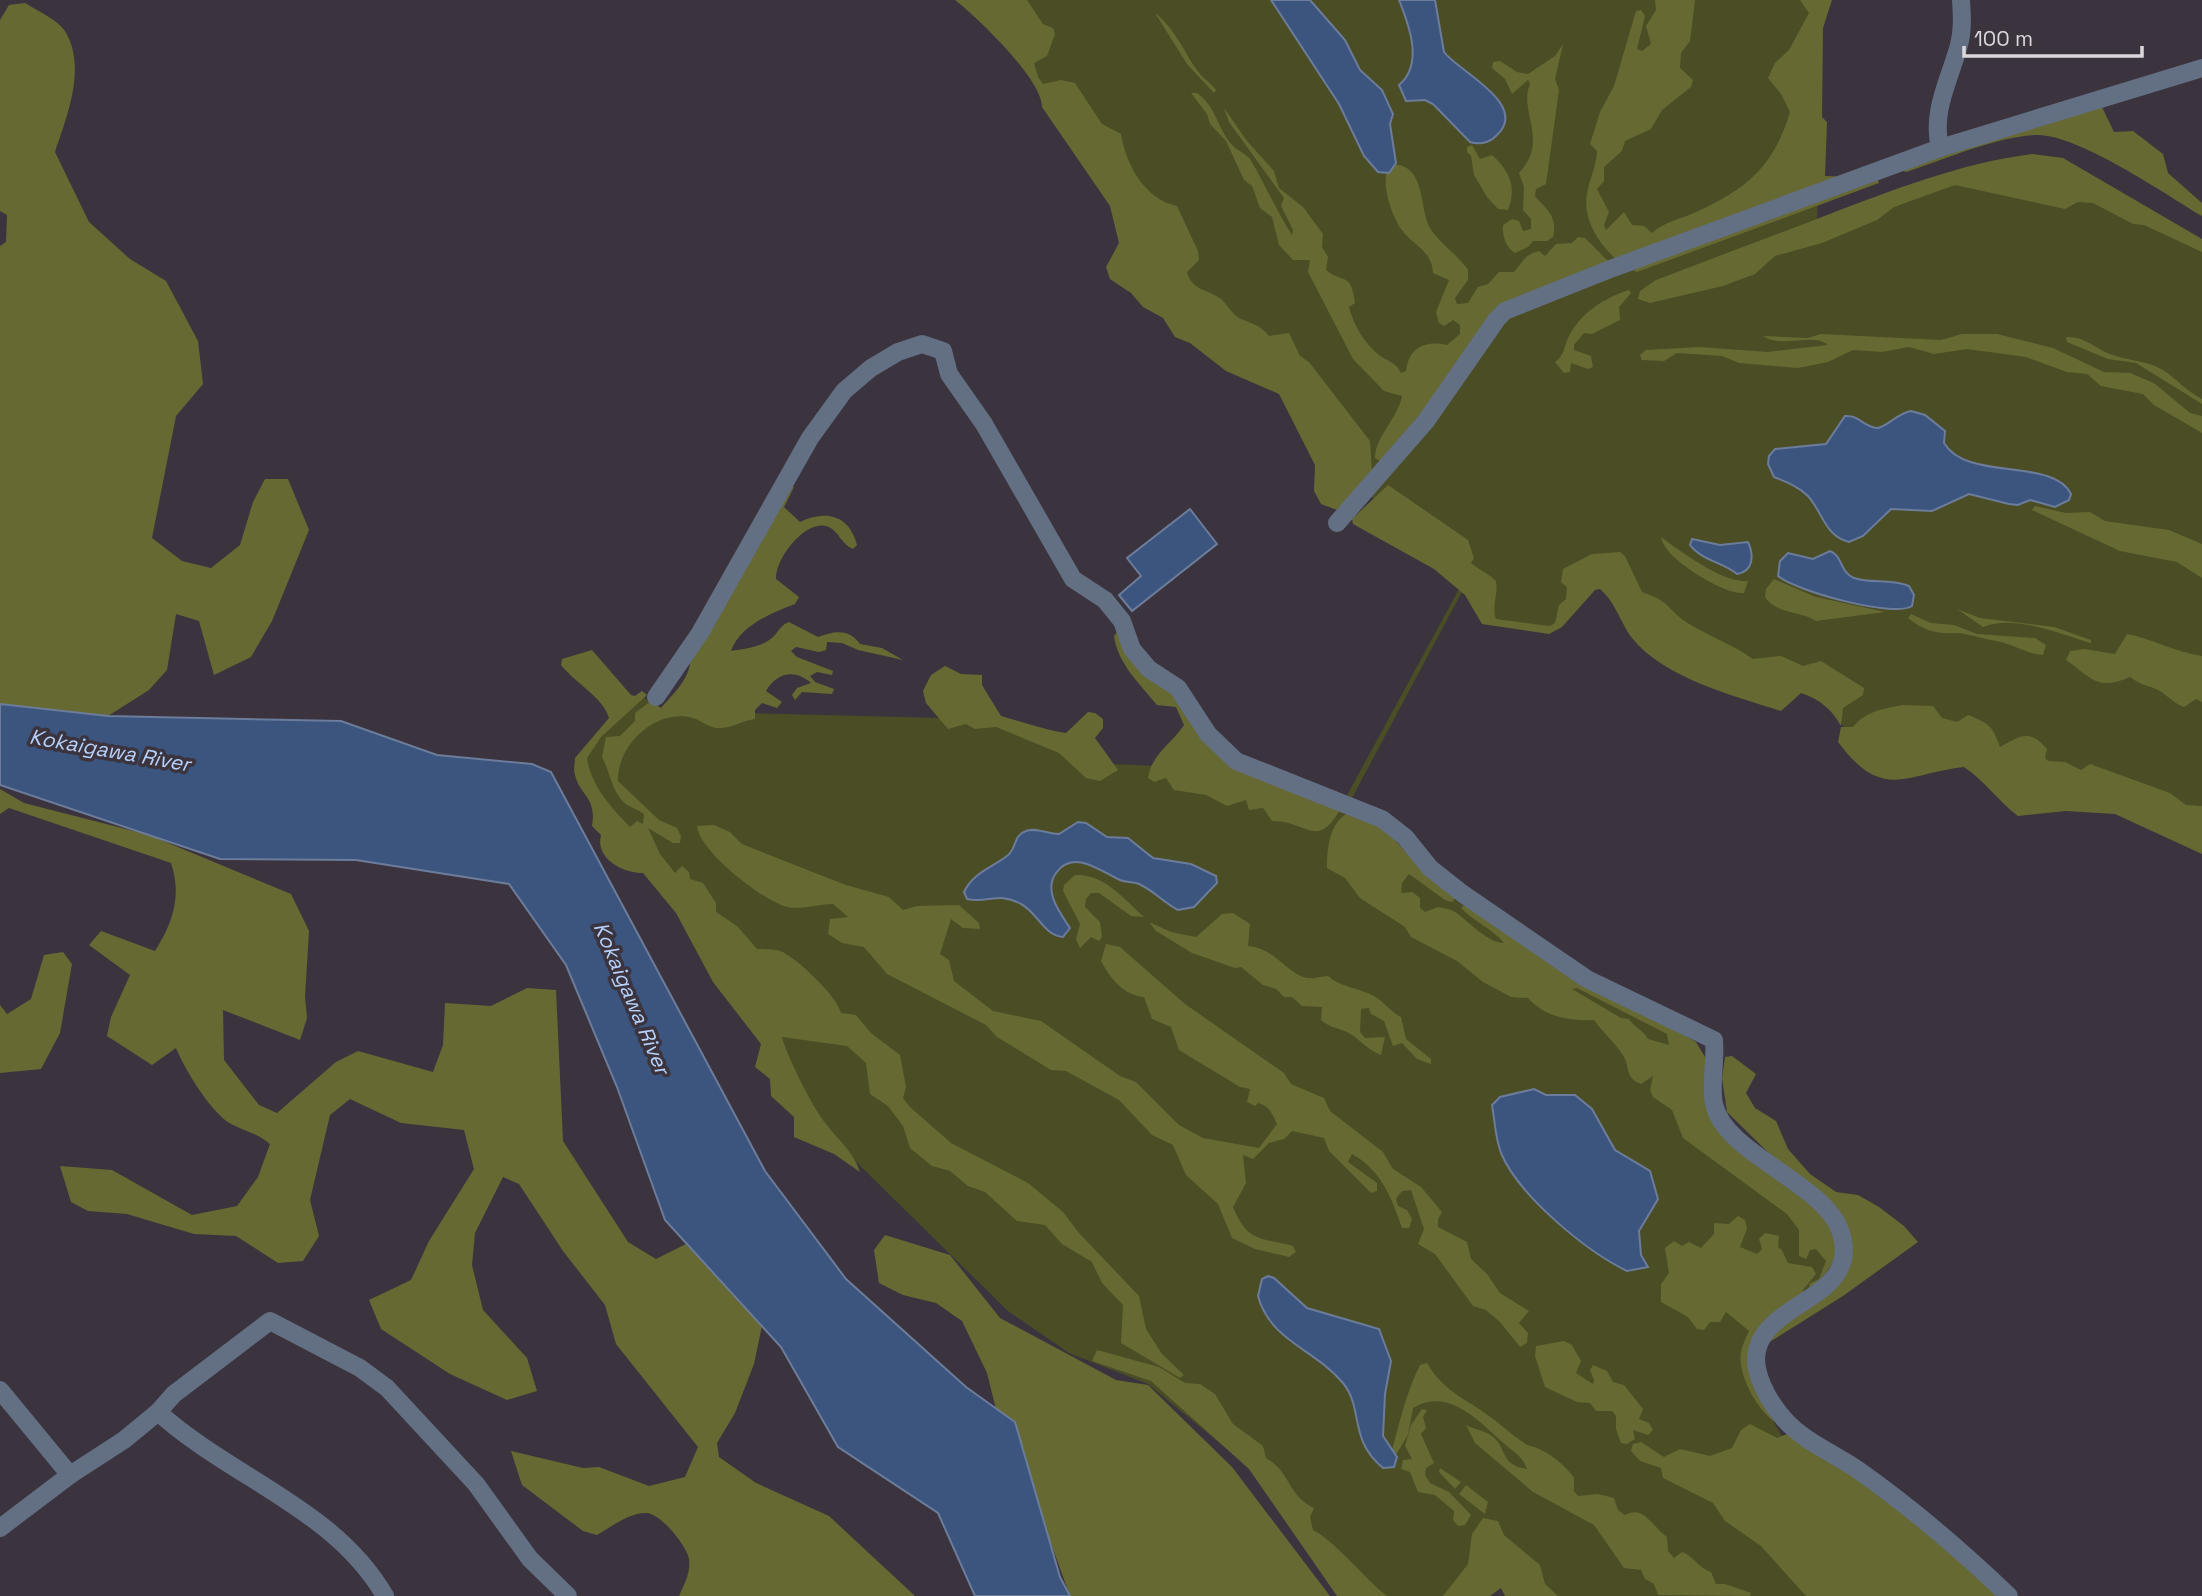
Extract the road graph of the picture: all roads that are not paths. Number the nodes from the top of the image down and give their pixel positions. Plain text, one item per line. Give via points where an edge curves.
1 (1961, 0) edge
2 (2202, 68) edge
3 (1940, 148) junction
4 (1337, 523) dead end
5 (656, 697) dead end
6 (0, 1390) edge
7 (158, 1412) junction
8 (70, 1475) junction
9 (0, 1528) edge
10 (386, 1596) edge
11 (568, 1596) edge
12 (2010, 1596) edge

1 - 3 street via 1960,42 1941,99
2 - 3 street
3 - 4 street via 1505,311 1426,421
5 - 12 street via 700,633 810,438 844,391 898,352 922,344 943,351 949,374 984,424 1073,579 1105,600 1122,621 1132,649 1149,669 1188,698 1221,750 1236,761 1382,819 1463,894 1587,979 1713,1040 1714,1104 1720,1118 1826,1209 1843,1239 1834,1277 1779,1319 1758,1344 1757,1369 1773,1404 1798,1431 1926,1521
6 - 8 street
7 - 8 street
7 - 10 street via 235,1471 329,1530 348,1546
7 - 11 street via 174,1394 270,1321 296,1332 387,1388 476,1483 530,1559
8 - 9 street

